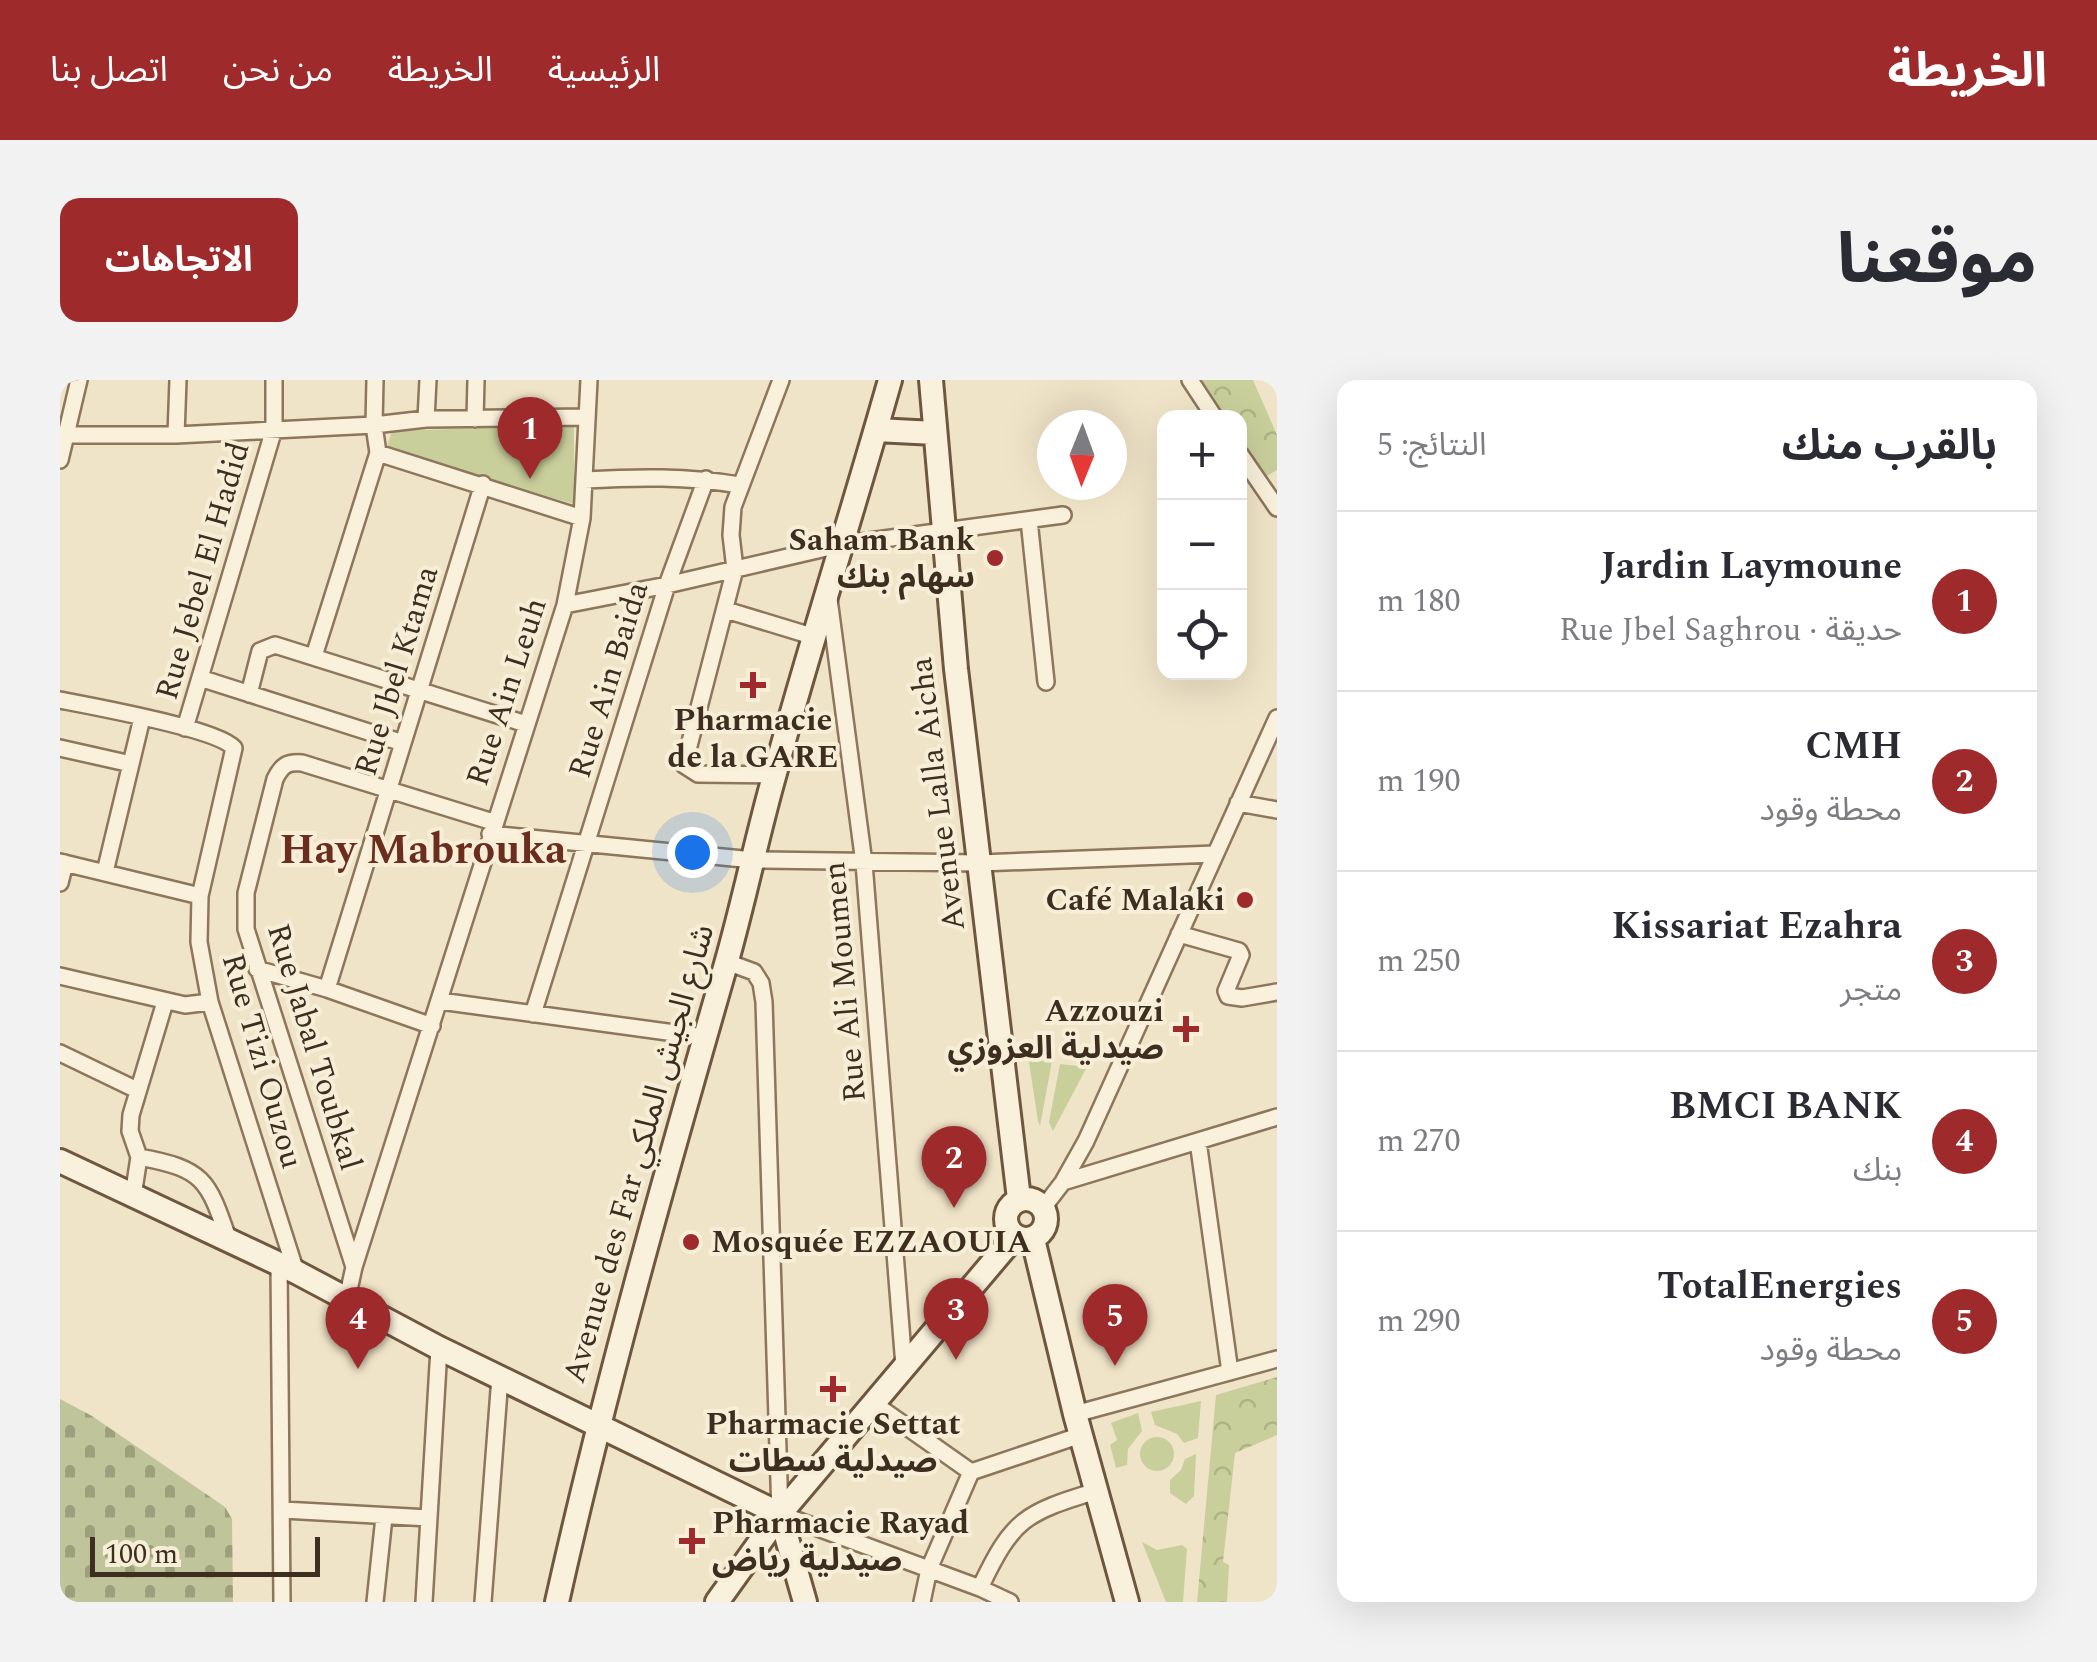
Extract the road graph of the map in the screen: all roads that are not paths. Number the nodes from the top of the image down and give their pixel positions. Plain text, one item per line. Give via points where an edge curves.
1 (79, 380) edge
2 (178, 380) edge
3 (274, 380) edge
4 (375, 380) edge
5 (428, 380) edge
6 (476, 380) edge
7 (591, 380) edge
8 (781, 380) edge
9 (890, 380) edge
10 (931, 380) edge
11 (1190, 380) edge
12 (1210, 410) edge
13 (587, 417) junction
14 (426, 419) junction
15 (474, 419) junction
16 (374, 425) junction
17 (274, 428) junction
18 (876, 430) junction
19 (935, 434) junction
20 (66, 435) junction
21 (176, 435) junction
22 (378, 454) junction
23 (60, 460) edge
24 (1247, 462) edge
25 (706, 479) junction
26 (584, 480) junction
27 (482, 484) junction
28 (739, 485) junction
29 (1272, 490) edge
30 (1277, 508) edge
31 (1063, 516) dead end
32 (582, 518) junction
33 (1029, 520) junction
34 (943, 532) junction
35 (839, 545) junction
36 (735, 568) junction
37 (667, 585) junction
38 (828, 594) junction
39 (565, 605) junction
40 (726, 610) junction
41 (815, 638) junction
42 (314, 656) junction
43 (200, 678) junction
44 (1046, 682) dead end
45 (420, 689) junction
46 (249, 694) junction
47 (60, 700) edge
48 (142, 718) junction
49 (1277, 718) edge
50 (526, 724) junction
51 (185, 728) junction
52 (404, 743) junction
53 (60, 748) edge
54 (131, 764) junction
55 (774, 775) junction
56 (389, 789) junction
57 (1238, 803) junction
58 (1277, 810) edge
59 (492, 828) junction
60 (587, 842) junction
61 (1215, 854) junction
62 (753, 860) junction
63 (63, 862) edge
64 (864, 863) junction
65 (980, 864) junction
66 (105, 872) junction
67 (60, 884) edge
68 (200, 896) junction
69 (1178, 934) junction
70 (726, 962) junction
71 (257, 970) junction
72 (60, 976) edge
73 (326, 989) junction
74 (1277, 992) edge
75 (440, 1001) junction
76 (165, 1002) junction
77 (210, 1002) junction
78 (533, 1014) junction
79 (432, 1026) junction
80 (704, 1037) junction
81 (60, 1053) edge
82 (138, 1090) junction
83 (1277, 1117) edge
84 (1198, 1141) junction
85 (139, 1158) junction
86 (60, 1161) edge
87 (1063, 1182) junction
88 (133, 1196) junction
89 (1019, 1200) junction
90 (1043, 1208) junction
91 (1024, 1238) junction
92 (229, 1241) junction
93 (354, 1266) junction
94 (288, 1268) junction
95 (348, 1299) junction
96 (439, 1348) junction
97 (1277, 1358) edge
98 (904, 1366) junction
99 (1230, 1372) junction
100 (500, 1378) junction
101 (873, 1404) junction
102 (1078, 1425) junction
103 (596, 1426) junction
104 (971, 1472) junction
105 (1096, 1491) junction
106 (282, 1510) junction
107 (780, 1514) junction
108 (384, 1516) junction
109 (430, 1518) junction
110 (928, 1569) junction
111 (980, 1588) junction
112 (282, 1602) edge
113 (375, 1602) edge
114 (424, 1602) edge
115 (483, 1602) edge
116 (556, 1602) edge
117 (717, 1602) edge
118 (806, 1602) edge
119 (922, 1602) edge
120 (1010, 1602) edge
121 (1128, 1602) edge

1 - 20 street
2 - 21 street
3 - 17 street, Rue Jebel El Hadid
4 - 16 street
5 - 14 street
6 - 15 street
7 - 13 street, Rue Ain Leuh
8 - 28 street
9 - 18 street, Avenue des Far شارع الجيش الملكي
10 - 19 street, Avenue Lalla Aicha
11 - 12 street
13 - 15 street
13 - 26 street, Rue Ain Leuh
14 - 15 street
14 - 16 street
16 - 17 street
16 - 22 street
17 - 21 street
17 - 43 street, Rue Jebel El Hadid
18 - 19 street
18 - 35 street, Avenue des Far شارع الجيش الملكي
19 - 34 street, Avenue Lalla Aicha
20 - 21 street
20 - 23 street
22 - 27 street
22 - 42 street
24 - 29 street
25 - 26 street
25 - 28 street
25 - 37 street, Rue Ain Baida
26 - 32 street, Rue Ain Leuh
27 - 32 street
27 - 45 street, Rue Jbel Ktama
28 - 36 street via 730,523
29 - 30 street
31 - 33 street
32 - 39 street, Rue Ain Leuh
33 - 34 street
33 - 44 street
34 - 35 street
34 - 65 street, Avenue Lalla Aicha
35 - 36 street
35 - 38 street, Avenue des Far شارع الجيش الملكي
36 - 37 street
36 - 40 street
37 - 39 street
37 - 60 street, Rue Ain Baida
38 - 41 street, Avenue des Far شارع الجيش الملكي
38 - 64 street, Rue Ali Moumen
39 - 50 street, Rue Ain Leuh
40 - 41 street
40 - 55 street via 684,765 694,774
41 - 55 street, Avenue des Far شارع الجيش الملكي
42 - 45 street
42 - 46 street via 270,645 257,657
43 - 46 street
43 - 51 street, Rue Jebel El Hadid
45 - 50 street
45 - 52 street, Rue Jbel Ktama
46 - 52 street
47 - 48 street, Rue Tizi Ouzou
48 - 51 street, Rue Tizi Ouzou
48 - 54 street
49 - 57 street
50 - 59 street, Rue Ain Leuh
51 - 68 street, Rue Tizi Ouzou via 234,748
52 - 56 street, Rue Jbel Ktama
53 - 54 street
54 - 66 street
55 - 62 street, Avenue des Far شارع الجيش الملكي
56 - 59 street, Rue Jabal Toubkal
56 - 71 street, Rue Jabal Toubkal via 302,763 282,766 246,893 246,929
56 - 73 street, Rue Jbel Ktama
57 - 58 street
57 - 61 street
59 - 60 street, Rue Jabal Toubkal
59 - 75 street, Rue Ain Leuh
60 - 62 street, Rue Jabal Toubkal
60 - 78 street, Rue Ain Baida
61 - 65 street, Rue Jabal Toubkal
61 - 69 street
62 - 64 street, Rue Jabal Toubkal
62 - 70 street, Avenue des Far شارع الجيش الملكي
63 - 66 street
63 - 67 street
64 - 65 street, Rue Jabal Toubkal
64 - 98 street, Rue Ali Moumen
65 - 89 street, Avenue Lalla Aicha
66 - 68 street
68 - 77 street, Rue Tizi Ouzou
69 - 74 street via 1239,951 1228,996
69 - 87 street
70 - 80 street, Avenue des Far شارع الجيش الملكي
70 - 107 street via 754,972 764,1002
71 - 73 street
71 - 93 street, Rue Jabal Toubkal
72 - 76 street
73 - 79 street
75 - 78 street
75 - 79 street, Rue Ain Leuh
76 - 77 street
76 - 82 street
77 - 94 street, Rue Tizi Ouzou
78 - 80 street
79 - 93 street, Rue Ain Leuh
80 - 103 street, Avenue des Far شارع الجيش الملكي
81 - 82 street
82 - 85 street via 130,1131
83 - 84 street
84 - 87 street
84 - 99 street
85 - 88 street
85 - 92 street via 193,1172 209,1189
86 - 88 street
87 - 90 street
88 - 92 street
89 - 90 street
89 - 91 street via 1005,1222
90 - 91 street via 1045,1226
91 - 98 street
91 - 102 street
92 - 94 street
93 - 95 street, Rue Ain Leuh
94 - 95 street
94 - 106 street, Rue Tizi Ouzou
95 - 96 street
96 - 100 street
96 - 109 street
97 - 99 street
98 - 101 street
99 - 102 street
100 - 103 street
100 - 115 street
101 - 104 street
101 - 107 street
102 - 104 street
102 - 105 street
103 - 107 street
103 - 116 street, Avenue des Far شارع الجيش الملكي
104 - 110 street
105 - 111 street via 1035,1512 1002,1542
105 - 121 street
106 - 108 street
106 - 112 street, Rue Tizi Ouzou
107 - 110 street
107 - 117 street
107 - 118 street
108 - 109 street
108 - 113 street
109 - 114 street
110 - 111 street
110 - 119 street
111 - 120 street

